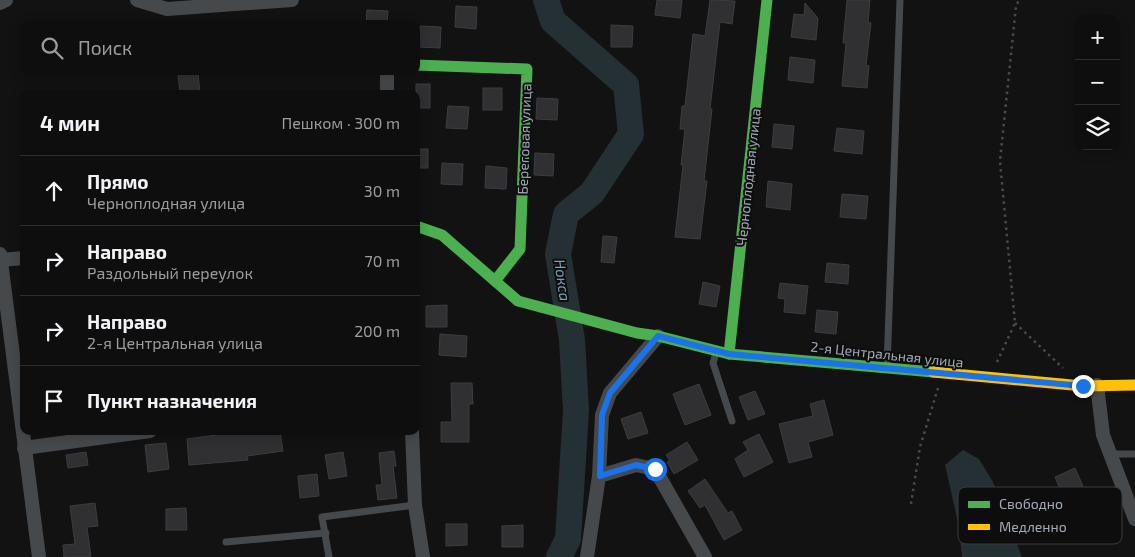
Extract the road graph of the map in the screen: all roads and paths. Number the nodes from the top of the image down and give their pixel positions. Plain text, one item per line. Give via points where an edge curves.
1 (6, 0) edge
2 (137, 0) edge
3 (292, 0) edge
4 (766, 0) edge
5 (900, 0) edge
6 (1018, 0) edge
7 (0, 3) edge
8 (420, 65) edge
9 (387, 75) edge
10 (387, 90) edge
11 (420, 227) edge
12 (0, 258) edge
13 (20, 258) edge
14 (495, 281) junction
15 (1015, 323) junction
16 (658, 336) junction
17 (716, 350) junction
18 (729, 354) junction
19 (887, 369) junction
20 (942, 374) junction
21 (989, 379) junction
22 (1097, 385) junction
23 (1135, 385) edge
24 (1083, 386) junction
25 (20, 416) edge
26 (732, 421) dead end
27 (22, 435) edge
28 (120, 435) edge
29 (412, 435) edge
30 (24, 448) junction
31 (1111, 454) junction
32 (1135, 454) edge
33 (600, 476) junction
34 (911, 504) dead end
35 (415, 505) junction
36 (1135, 519) edge
37 (326, 533) junction
38 (226, 542) dead end
39 (39, 557) edge
40 (329, 557) edge
41 (423, 557) edge
42 (587, 557) edge
43 (705, 557) edge

1 - 7 street
2 - 3 street via 167,9
4 - 18 street, Черноплодная улица
5 - 19 lane
6 - 15 path via 1000,160
8 - 14 street, Береговая улица via 527,69 520,249
9 - 10 street
11 - 14 street via 442,235
12 - 13 street
12 - 25 street
14 - 16 street, 2-я Центральная улица via 518,302
15 - 21 path
15 - 24 path
16 - 17 street, 2-я Центральная улица
16 - 33 street via 610,393 602,415
17 - 18 street, 2-я Центральная улица
17 - 26 lane via 713,363
18 - 19 street, 2-я Центральная улица
19 - 20 street, 2-я Центральная улица
20 - 21 street, 2-я Центральная улица
20 - 34 path via 920,447
21 - 24 street, 2-я Центральная улица
22 - 23 street, 2-я Центральная улица
22 - 24 street, 2-я Центральная улица
22 - 31 street via 1104,435
27 - 30 street
28 - 30 street
29 - 35 street
30 - 39 street
31 - 32 lane
31 - 36 street
33 - 42 street
33 - 43 street via 636,465 655,469
35 - 37 lane via 322,517
35 - 41 street
37 - 38 lane
37 - 40 lane

